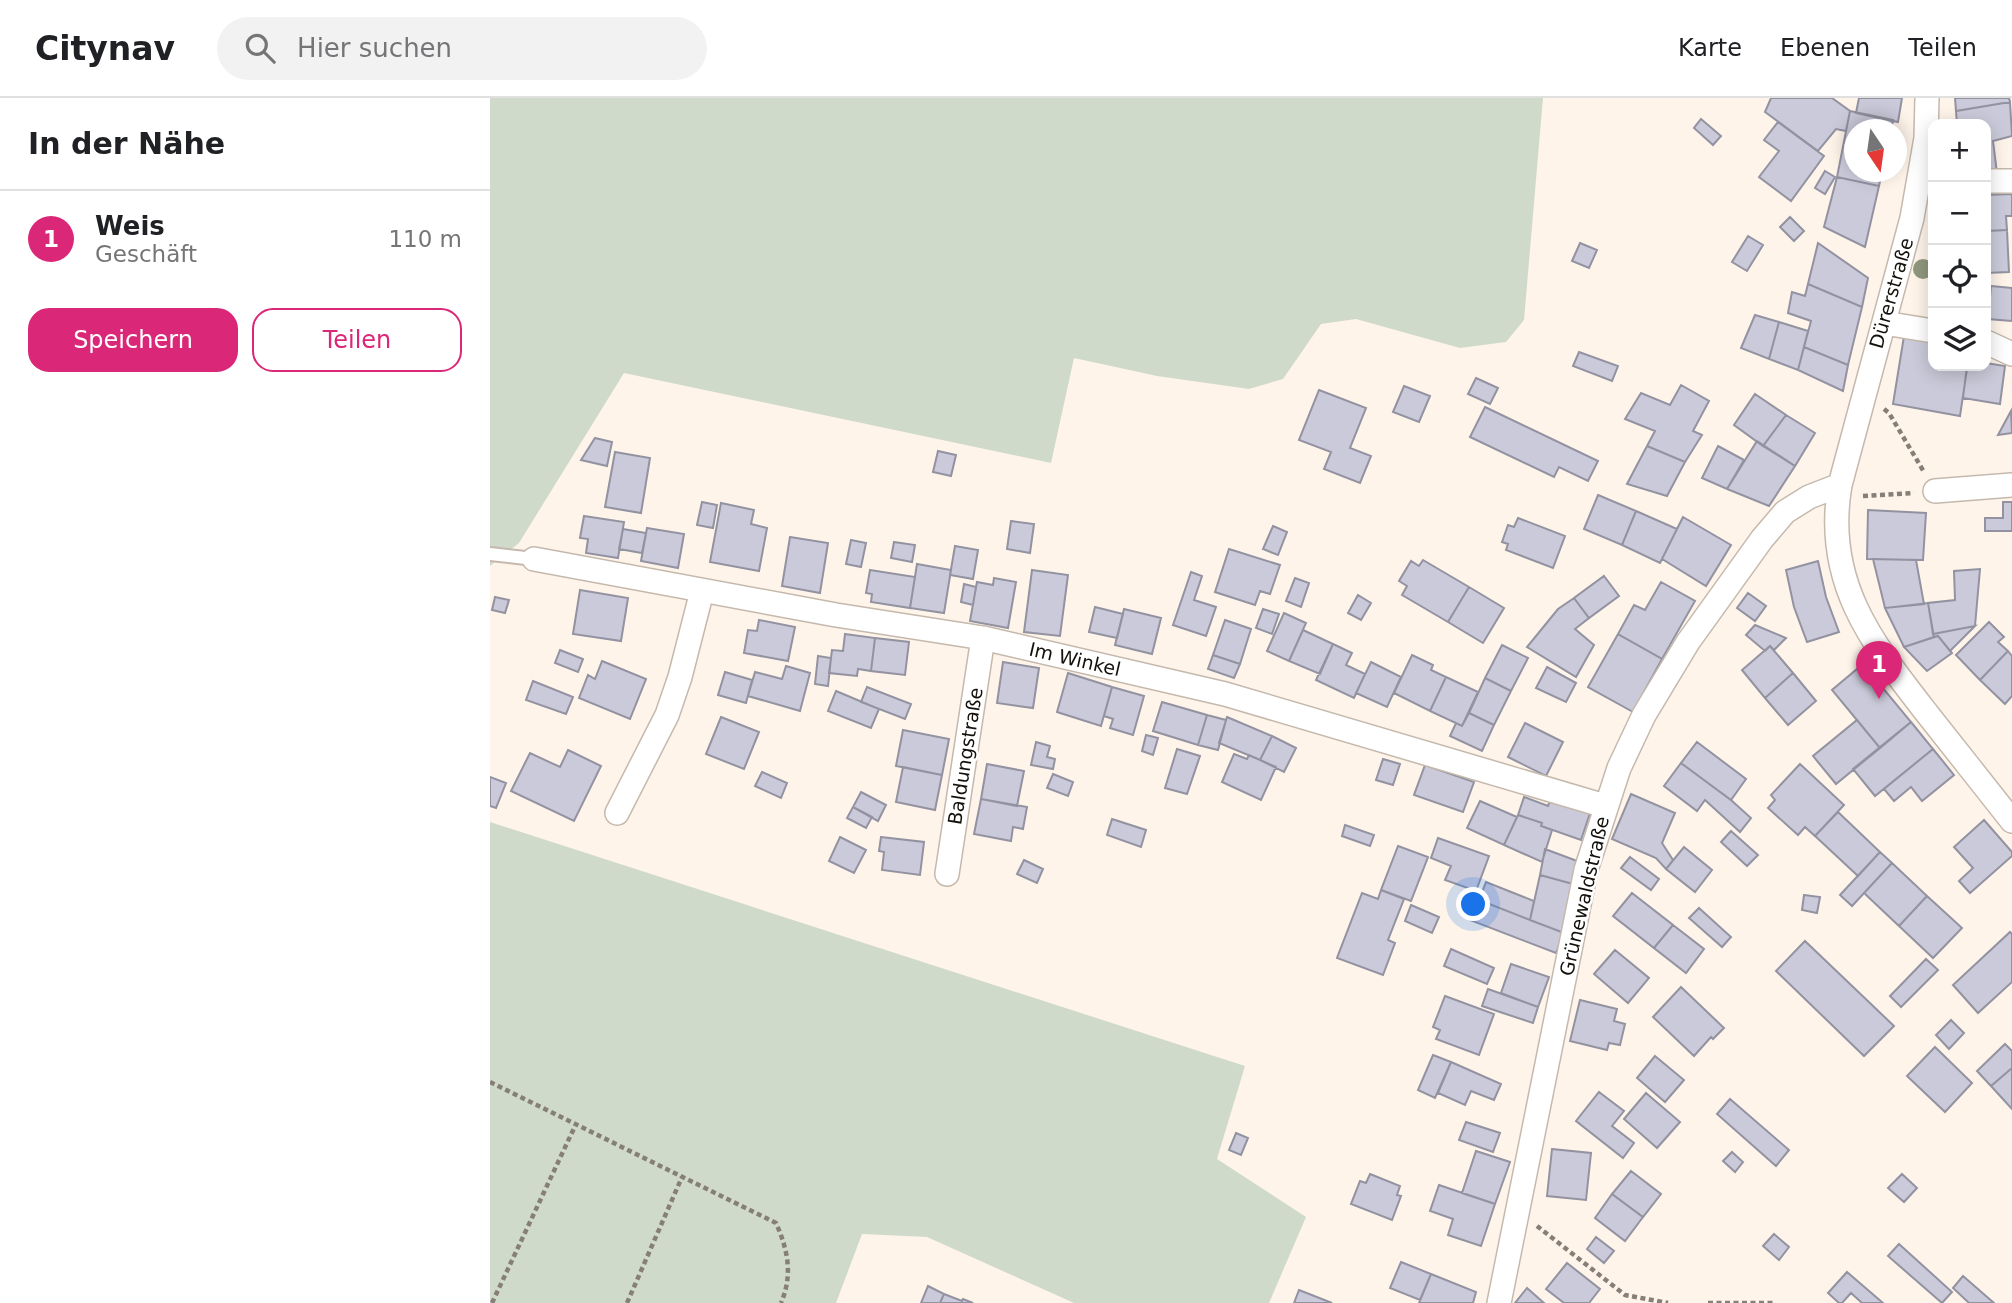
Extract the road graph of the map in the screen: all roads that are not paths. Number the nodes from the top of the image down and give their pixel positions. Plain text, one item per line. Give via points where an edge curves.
1 (1927, 98) edge
2 (1991, 181) edge
3 (2012, 181) edge
4 (1884, 323) junction
5 (1928, 330) edge
6 (1991, 344) edge
7 (2012, 354) edge
8 (2012, 485) edge
9 (1839, 491) junction
10 (1935, 491) road end
11 (490, 554) edge
12 (534, 559) joint
13 (702, 591) junction
14 (983, 638) junction
15 (1605, 806) junction
16 (617, 813) dead end
17 (2012, 821) edge
18 (947, 874) dead end
19 (1499, 1303) edge

1 - 4 street, Dürerstraße via 1918,190
2 - 3 street
4 - 5 street
4 - 9 street, Dürerstraße
6 - 7 street
8 - 10 street
9 - 15 street, Grünewaldstraße via 1809,496 1785,512 1762,538 1688,642 1644,715
9 - 17 street, Dürerstraße via 1837,539 1846,587 1864,627
11 - 12 lane
12 - 13 street, Im Winkel
13 - 14 street, Im Winkel
13 - 16 street via 667,715
14 - 15 street, Im Winkel via 1225,694
14 - 18 street, Baldungstraße
15 - 19 street, Grünewaldstraße via 1586,870

